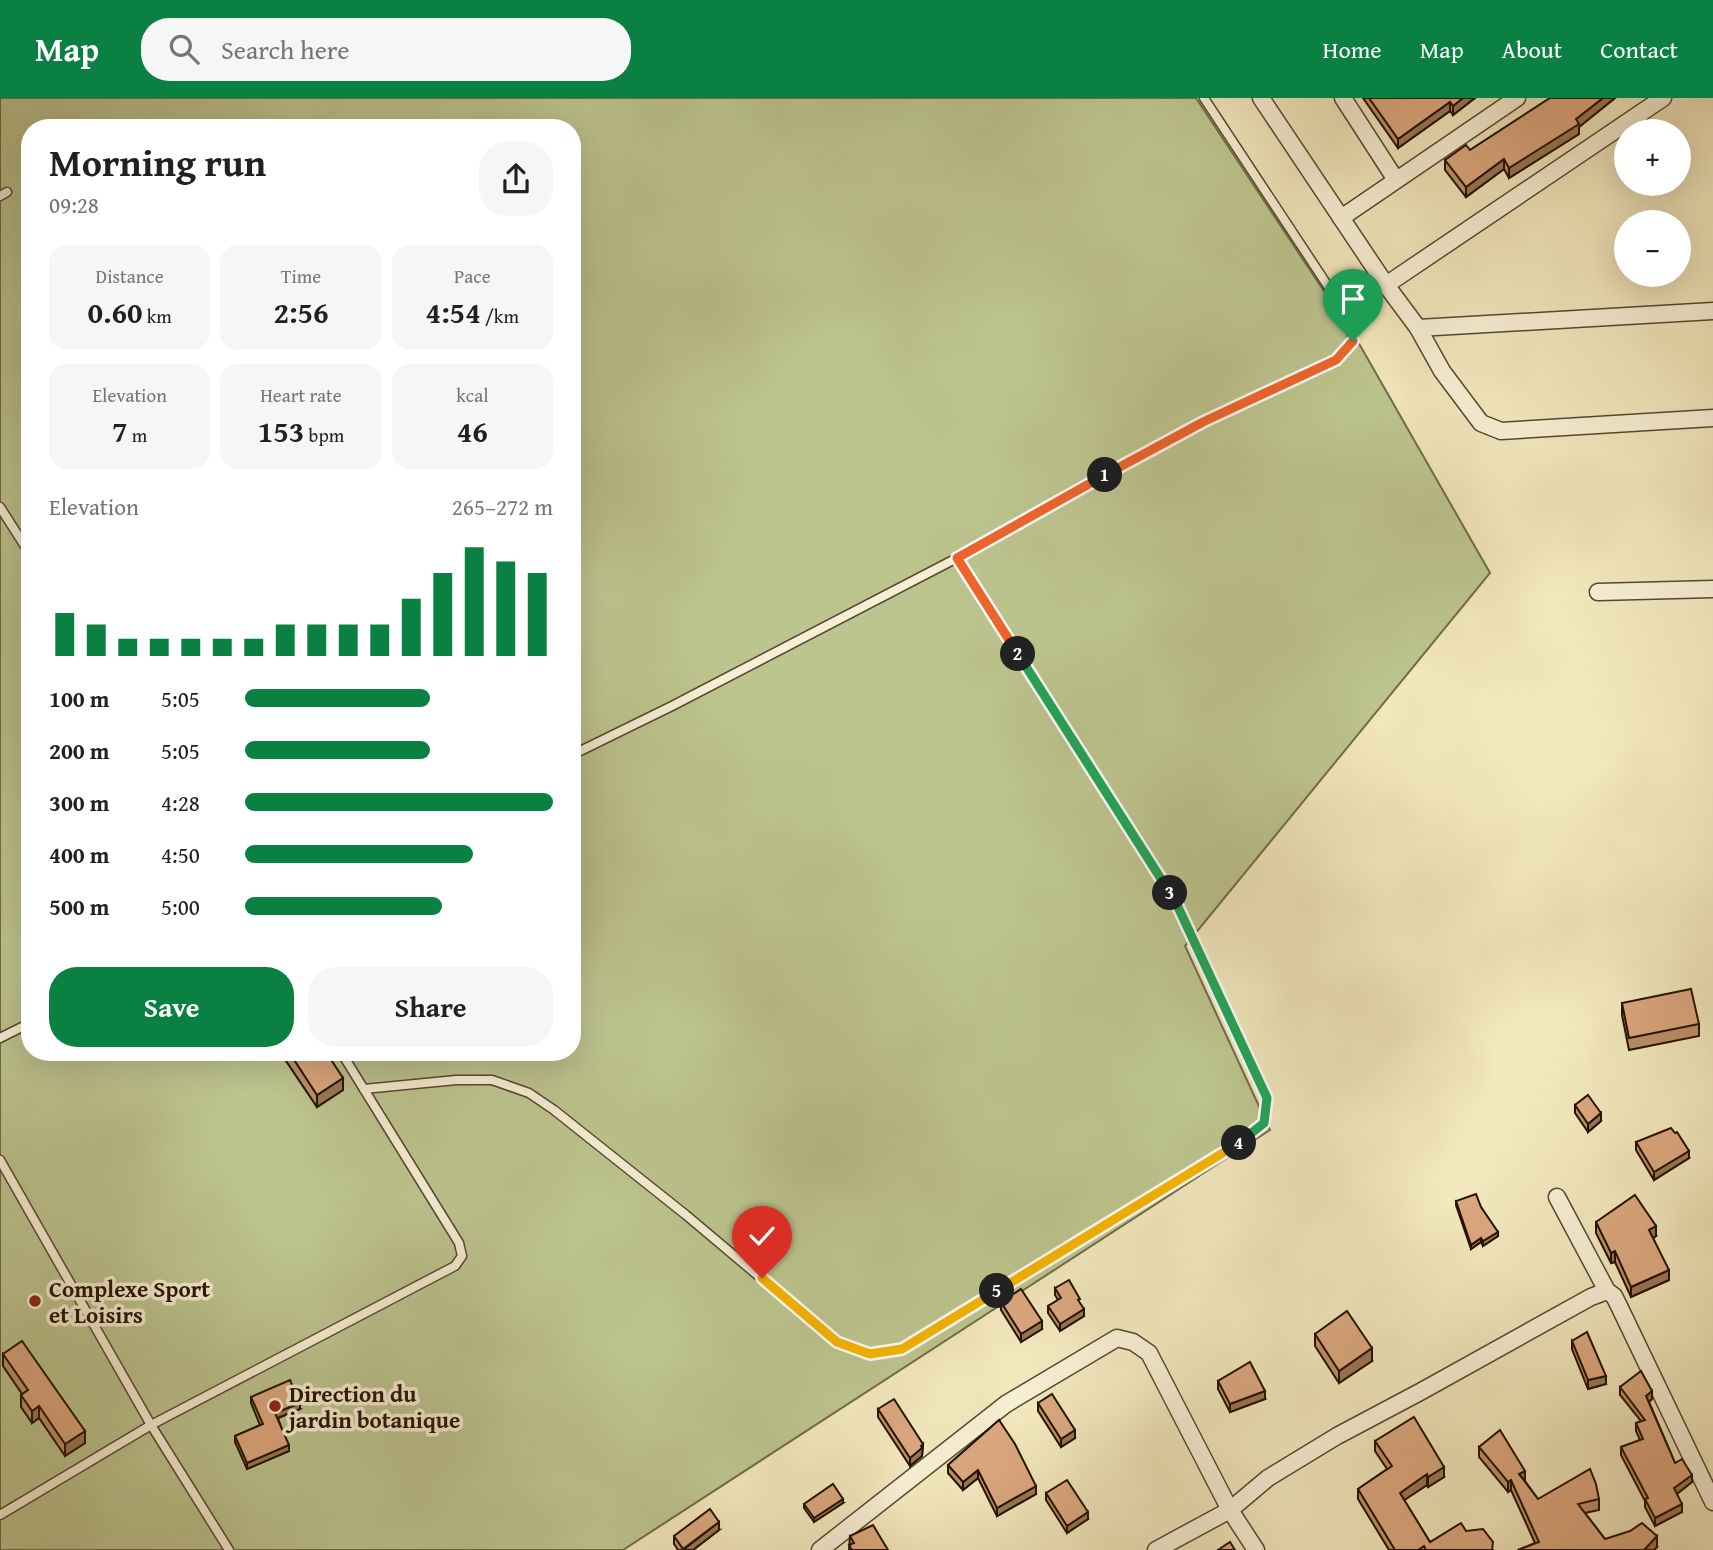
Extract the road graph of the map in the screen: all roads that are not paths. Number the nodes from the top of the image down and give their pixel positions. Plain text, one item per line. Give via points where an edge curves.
1 (1203, 98) edge
2 (1261, 98) edge
3 (1343, 98) edge
4 (1517, 98) edge
5 (1663, 98) edge
6 (1396, 180) junction
7 (1341, 218) junction
8 (1386, 285) junction
9 (1713, 311) edge
10 (1418, 328) junction
11 (1713, 418) edge
12 (0, 507) edge
13 (21, 540) edge
14 (957, 558) junction
15 (1713, 589) edge
16 (1598, 592) dead end
17 (581, 751) edge
18 (21, 1028) edge
19 (0, 1038) edge
20 (346, 1061) edge
21 (363, 1089) junction
22 (0, 1160) edge
23 (1557, 1197) dead end
24 (1607, 1291) junction
25 (150, 1425) junction
26 (1713, 1502) edge
27 (1230, 1510) junction
28 (0, 1515) edge
29 (229, 1550) edge
30 (820, 1550) edge
31 (1156, 1550) edge
32 (1256, 1550) edge

1 - 14 lane via 1349,318 1353,341 1336,360 1203,422
2 - 7 street
3 - 6 street
4 - 6 street
5 - 8 street
6 - 7 street
7 - 8 street
8 - 10 street
9 - 10 street
10 - 11 street via 1442,371 1481,423 1501,431
12 - 13 lane
14 - 17 lane
14 - 21 lane via 1178,907 1267,1098 1264,1123 1245,1140 902,1349 870,1354 837,1342 686,1215 529,1093 492,1080
15 - 16 street
18 - 19 lane
20 - 21 lane
21 - 25 lane via 459,1243 462,1256 455,1266
22 - 25 lane
23 - 24 street
24 - 26 street via 1614,1296
24 - 27 street via 1337,1436 1268,1478
25 - 28 lane
25 - 29 lane
27 - 30 street via 1149,1353 1117,1338 1006,1404
27 - 31 street
27 - 32 street

